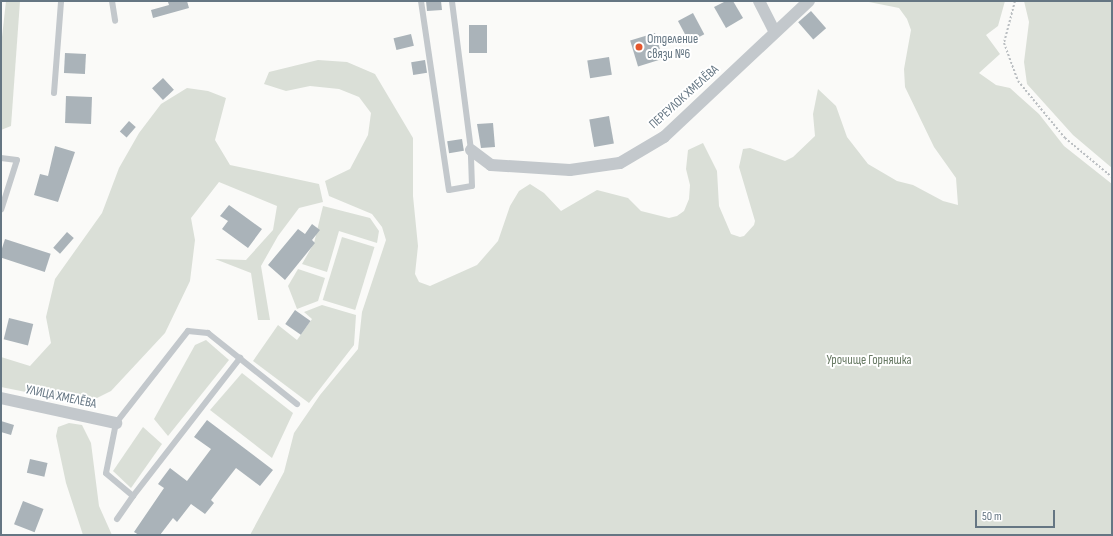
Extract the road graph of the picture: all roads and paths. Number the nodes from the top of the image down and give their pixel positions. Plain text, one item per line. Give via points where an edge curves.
1 (61, 1) edge
2 (112, 1) edge
3 (421, 1) edge
4 (452, 1) edge
5 (759, 1) edge
6 (809, 1) edge
7 (1014, 1) edge
8 (115, 21) dead end
9 (776, 32) junction
10 (54, 93) dead end
11 (471, 150) junction
12 (1, 158) edge
13 (1112, 177) edge
14 (1, 210) edge
15 (240, 358) junction
16 (1, 398) edge
17 (297, 404) dead end
18 (116, 423) junction
19 (133, 496) junction
20 (117, 519) dead end

1 - 10 lane
2 - 8 lane
3 - 11 lane via 449,190 472,186
4 - 11 lane
5 - 9 street
6 - 9 street, ПЕРЕУЛОК ХМЕЛЁВА
7 - 13 path via 1004,43 1018,81 1065,138
9 - 11 street, ПЕРЕУЛОК ХМЕЛЁВА via 664,137 620,163 570,170 491,165
12 - 14 lane via 17,160
15 - 17 lane
15 - 18 lane via 208,333 188,331
15 - 19 lane
16 - 18 street, УЛИЦА ХМЕЛЁВА
18 - 19 lane via 106,473
19 - 20 lane

